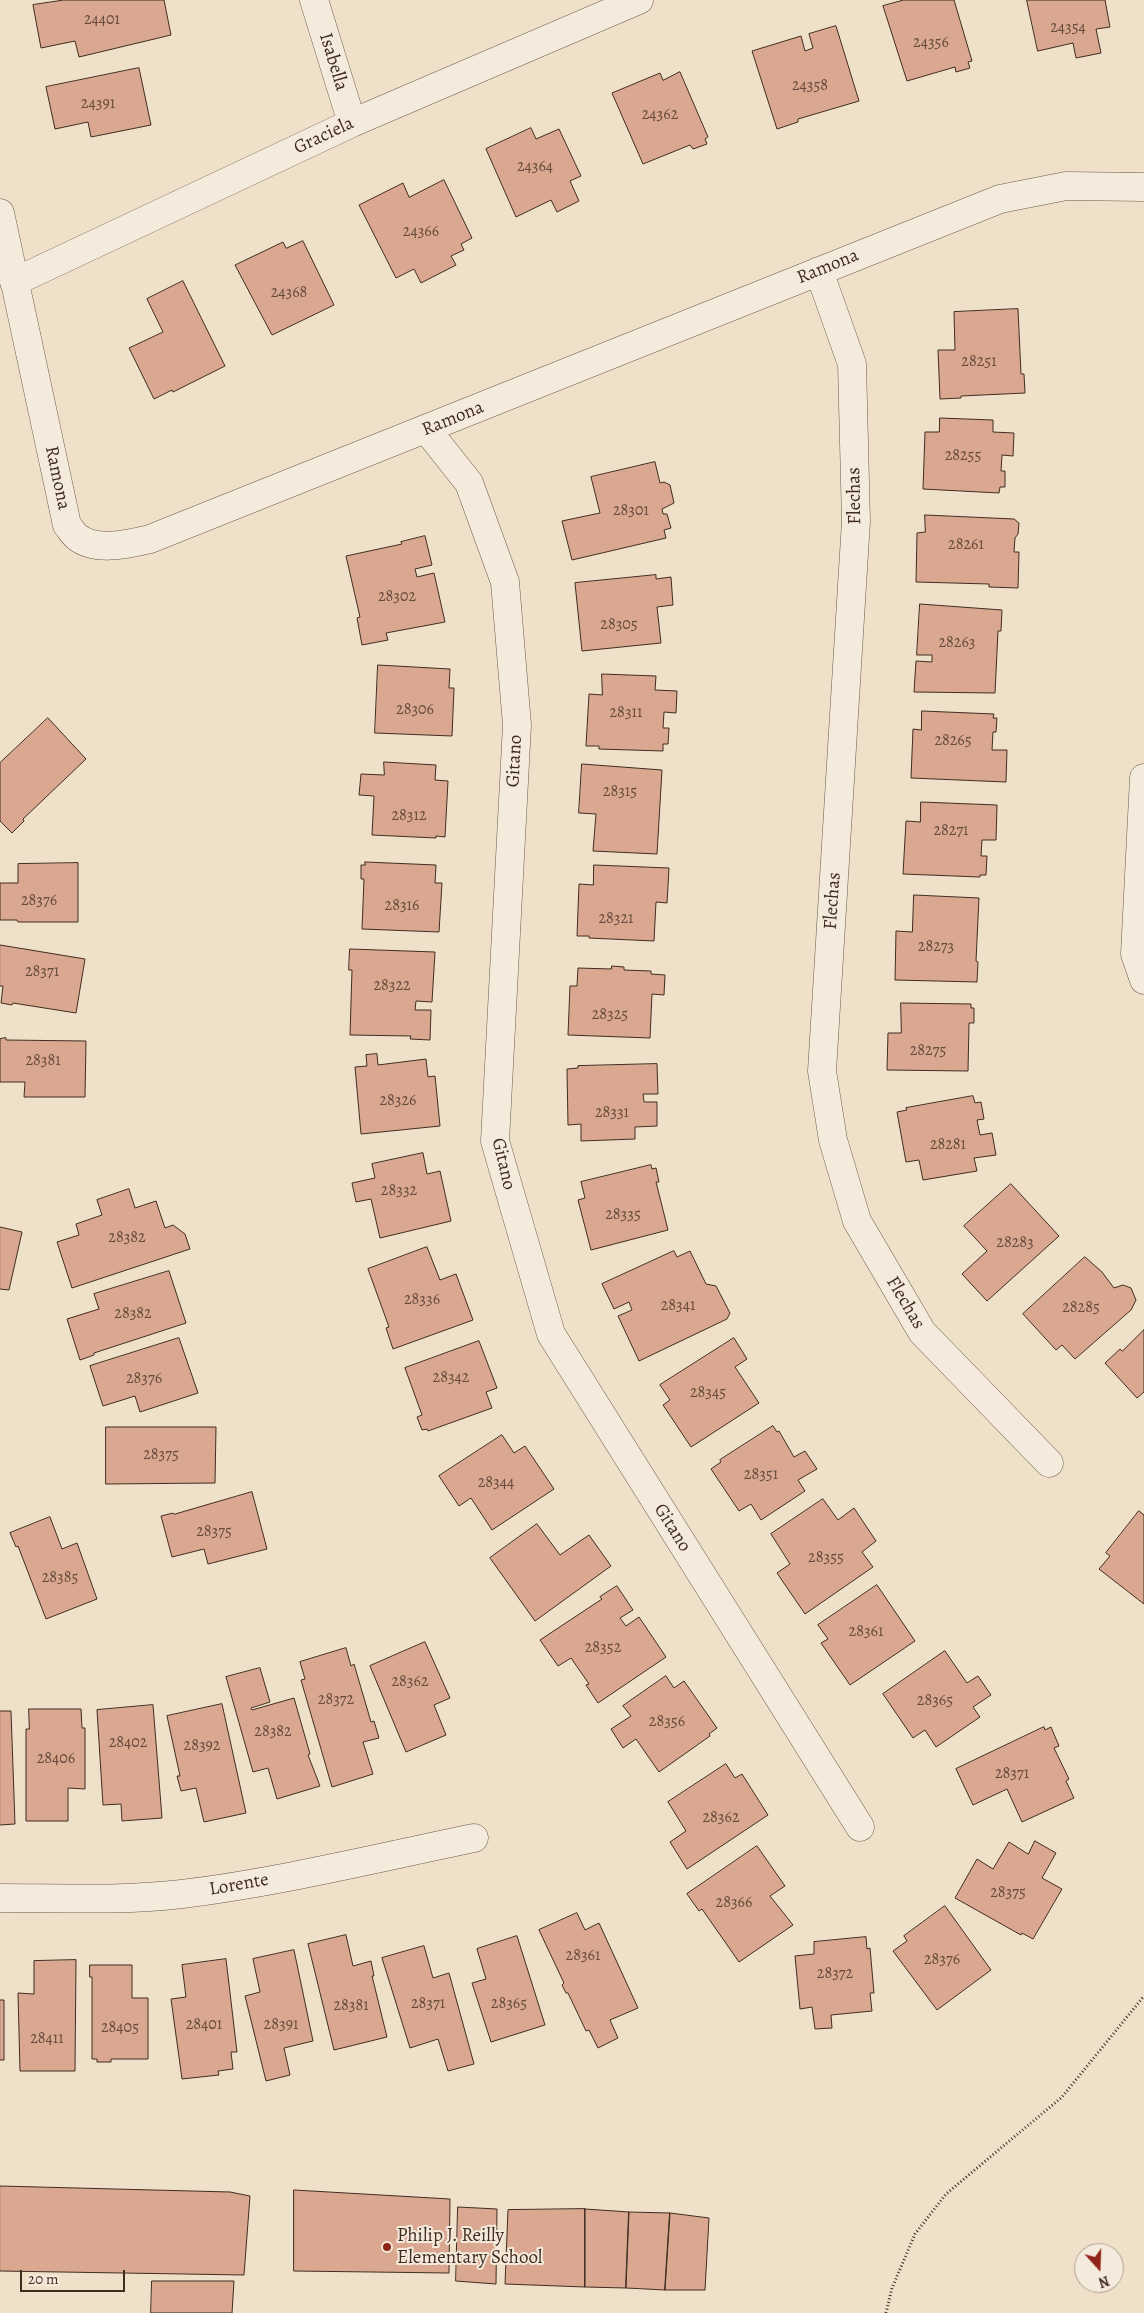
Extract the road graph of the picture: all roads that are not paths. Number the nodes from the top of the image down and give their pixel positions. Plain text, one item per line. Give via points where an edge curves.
1 (314, 0) edge
2 (639, 0) edge
3 (352, 123) junction
4 (1144, 187) edge
5 (0, 213) edge
6 (819, 271) junction
7 (14, 282) junction
8 (426, 430) junction
9 (1144, 778) edge
10 (1144, 980) edge
11 (1049, 1463) dead end
12 (860, 1827) dead end
13 (474, 1838) dead end
14 (0, 1898) edge

1 - 3 street, Isabella
2 - 3 street, Graciela
3 - 7 street, Graciela
4 - 6 street, Ramona via 1066,186 1000,199
5 - 7 street, Ramona
6 - 8 street, Ramona
6 - 11 street, Flechas via 852,364 856,521 822,1071 833,1140 857,1221 922,1332
7 - 8 street, Ramona via 67,525 77,538 103,546 150,539
8 - 12 street, Gitano via 469,483 505,582 517,725 494,1141 551,1334
9 - 10 street via 1135,954
13 - 14 street, Lorente via 248,1884 181,1894 122,1898

